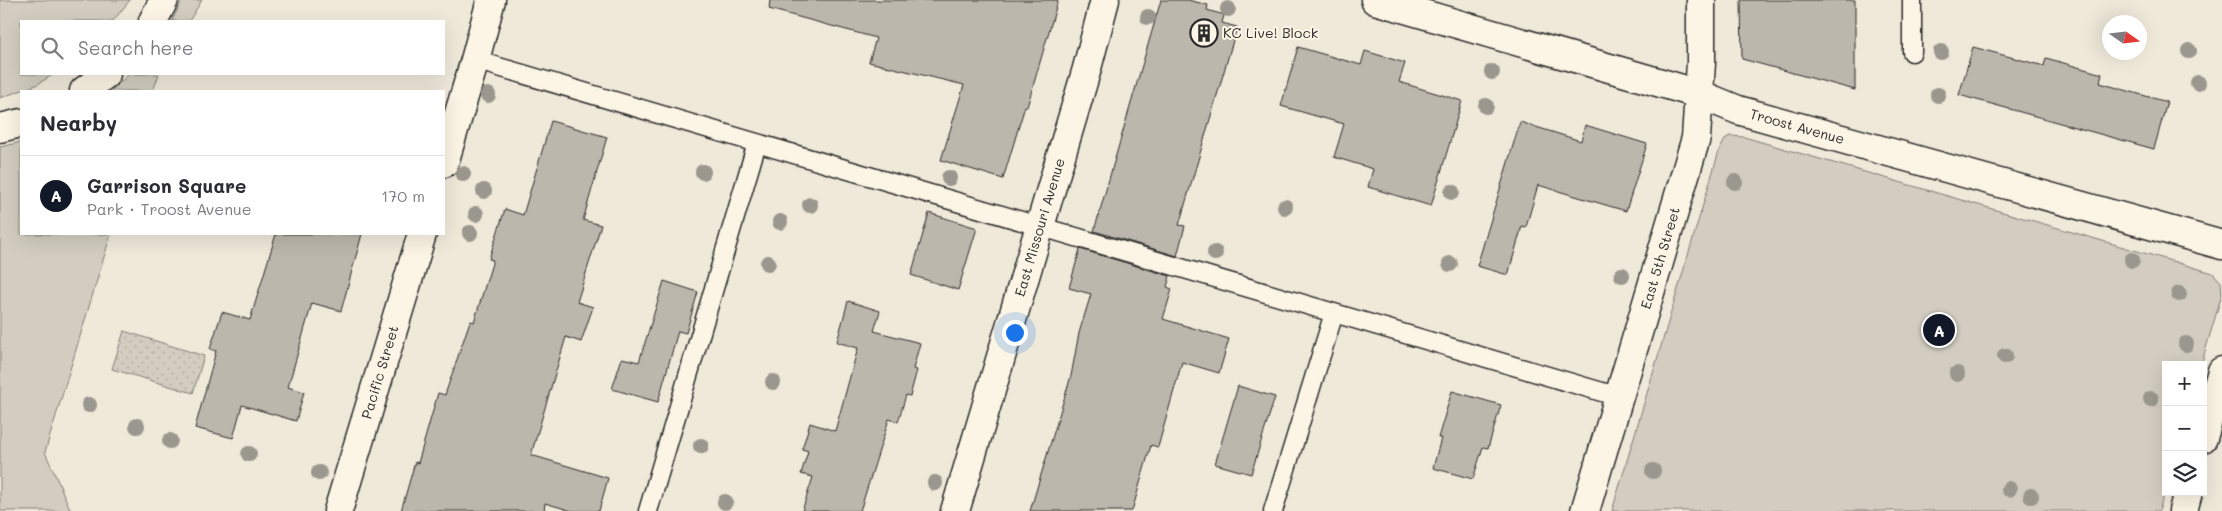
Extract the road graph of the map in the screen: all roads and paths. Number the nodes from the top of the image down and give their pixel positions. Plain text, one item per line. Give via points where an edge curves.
1 (164, 0) edge
2 (491, 0) edge
3 (1105, 0) edge
4 (1375, 0) edge
5 (1701, 0) edge
6 (1912, 0) edge
7 (154, 20) edge
8 (1912, 52) dead end
9 (475, 60) junction
10 (105, 75) edge
11 (85, 90) edge
12 (1699, 94) junction
13 (20, 123) edge
14 (0, 128) edge
15 (757, 143) junction
16 (445, 161) edge
17 (1040, 226) junction
18 (422, 235) edge
19 (2222, 245) edge
20 (1334, 313) junction
21 (2222, 371) edge
22 (1619, 397) junction
23 (2207, 424) edge
24 (2187, 496) edge
25 (338, 511) edge
26 (648, 511) edge
27 (955, 511) edge
28 (1273, 511) edge
29 (1586, 511) edge
30 (2183, 511) edge

1 - 7 main road
2 - 9 main road
3 - 17 main road, East Missouri Avenue
4 - 12 main road, Troost Avenue
5 - 12 main road, East 5th Street
6 - 8 lane
9 - 15 lane
9 - 16 main road
10 - 11 main road
12 - 19 main road, Troost Avenue via 1738,110
12 - 22 main road, East 5th Street via 1696,138
13 - 14 main road
15 - 17 lane
15 - 26 lane
17 - 20 lane
17 - 27 main road, East Missouri Avenue
18 - 25 main road, Pacific Street
20 - 22 lane
20 - 28 lane
21 - 23 main road
22 - 29 main road, East 5th Street
24 - 30 main road

